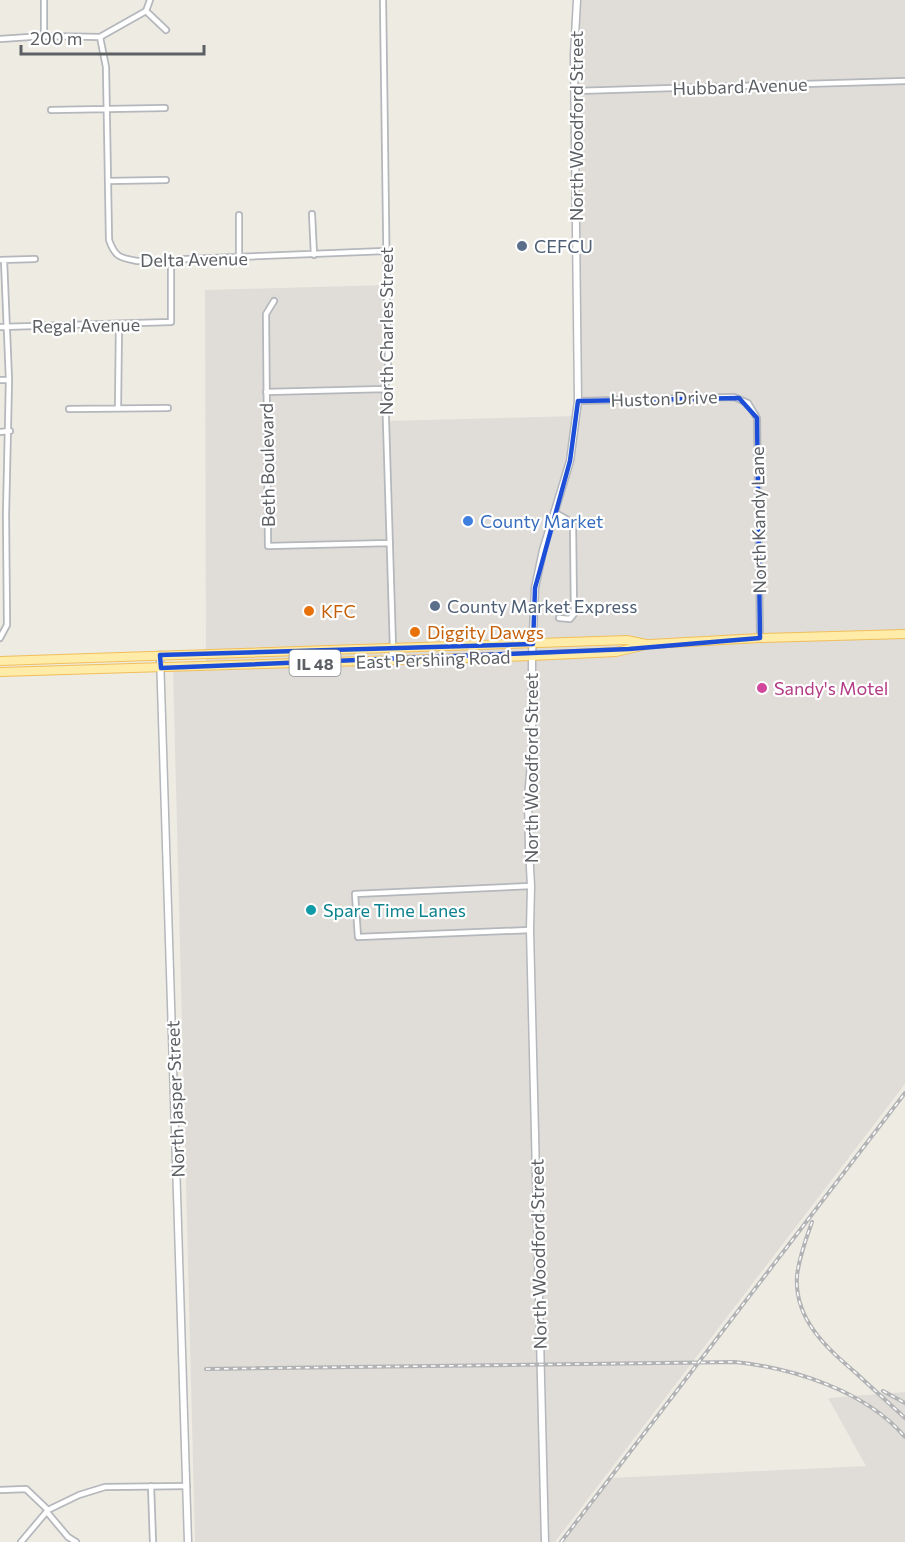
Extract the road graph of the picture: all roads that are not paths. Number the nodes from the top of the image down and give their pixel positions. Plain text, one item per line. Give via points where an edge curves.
1 (44, 0) edge
2 (150, 0) edge
3 (383, 0) edge
4 (577, 0) edge
5 (146, 11) junction
6 (166, 30) dead end
7 (45, 36) junction
8 (100, 37) junction
9 (0, 39) edge
10 (905, 81) edge
11 (576, 91) junction
12 (108, 108) junction
13 (165, 108) dead end
14 (51, 110) dead end
15 (166, 180) dead end
16 (108, 181) junction
17 (312, 214) dead end
18 (239, 215) dead end
19 (385, 251) junction
20 (314, 255) junction
21 (239, 258) junction
22 (35, 259) dead end
23 (2, 260) edge
24 (171, 261) junction
25 (274, 301) dead end
26 (119, 324) junction
27 (7, 326) junction
28 (0, 327) edge
29 (0, 380) edge
30 (9, 380) junction
31 (385, 389) junction
32 (266, 392) junction
33 (578, 401) junction
34 (748, 404) joint
35 (118, 408) junction
36 (168, 408) dead end
37 (69, 409) dead end
38 (10, 431) junction
39 (0, 432) edge
40 (0, 476) edge
41 (7, 476) junction
42 (554, 512) junction
43 (0, 515) edge
44 (6, 515) junction
45 (390, 543) junction
46 (0, 558) edge
47 (7, 558) junction
48 (7, 588) junction
49 (0, 589) edge
50 (559, 618) dead end
51 (905, 634) edge
52 (0, 638) edge
53 (760, 638) junction
54 (533, 644) junction
55 (650, 645) junction
56 (393, 648) junction
57 (160, 656) junction
58 (532, 656) junction
59 (0, 661) edge
60 (390, 661) junction
61 (161, 668) junction
62 (0, 672) edge
63 (531, 886) junction
64 (530, 930) junction
65 (151, 1486) junction
66 (187, 1486) junction
67 (0, 1490) edge
68 (47, 1511) junction
69 (21, 1542) edge
70 (76, 1542) edge
71 (153, 1542) edge
72 (188, 1542) edge
73 (545, 1542) edge

1 - 7 street
2 - 5 street
3 - 19 street, North Charles Street
4 - 11 street, North Woodford Street
5 - 6 street
5 - 8 street
7 - 8 street
7 - 9 street
8 - 12 street, Delta Avenue
10 - 11 street, Hubbard Avenue
11 - 33 street, North Woodford Street
12 - 13 street
12 - 14 street
12 - 16 street, Delta Avenue
15 - 16 street
16 - 24 street, Delta Avenue via 109,240 113,252 137,261
17 - 20 street
18 - 21 street
19 - 20 street, Delta Avenue
19 - 31 street, North Charles Street
20 - 21 street, Delta Avenue
21 - 24 street, Delta Avenue
22 - 23 street
23 - 27 street
24 - 26 street, Regal Avenue via 171,322
25 - 32 street, Beth Boulevard via 266,314
26 - 27 street, Regal Avenue
26 - 35 street
27 - 28 street, Regal Avenue
27 - 30 street
29 - 30 street
30 - 38 street
31 - 32 street
31 - 45 street, North Charles Street
32 - 45 street, Beth Boulevard via 268,546
33 - 34 street, Huston Drive via 734,397
33 - 42 street, North Woodford Street via 570,460
34 - 53 street, North Kandy Lane via 757,418
35 - 36 street
35 - 37 street
38 - 39 street
38 - 41 street
40 - 41 street
41 - 44 street
42 - 50 street via 573,523 574,614 570,619
42 - 54 street, North Woodford Street via 535,588
43 - 44 street
44 - 47 street
45 - 56 street, North Charles Street
46 - 47 street
47 - 48 street
48 - 49 street
48 - 52 street via 7,625
51 - 53 main road, East Pershing Road / IL 48
53 - 55 main road, East Pershing Road / IL 48
54 - 55 main road, East Pershing Road / IL 48 via 627,640
54 - 56 main road, East Pershing Road / IL 48
54 - 58 street, North Woodford Street
55 - 58 main road, East Pershing Road / IL 48 via 616,652
56 - 57 main road, East Pershing Road / IL 48
56 - 60 street, North Charles Street
57 - 59 main road, East Pershing Road / IL 48
57 - 61 street, North Jasper Street
58 - 60 main road, East Pershing Road / IL 48
58 - 63 street, North Woodford Street via 528,797
60 - 61 main road, East Pershing Road / IL 48
61 - 62 main road, East Pershing Road / IL 48
61 - 66 street, North Jasper Street
63 - 64 street, North Woodford Street
63 - 64 street via 356,894 358,937
64 - 73 street, North Woodford Street
65 - 66 street
65 - 68 street via 105,1487
65 - 71 street
66 - 72 street, North Jasper Street
67 - 68 street via 26,1489
68 - 69 street
68 - 70 street

